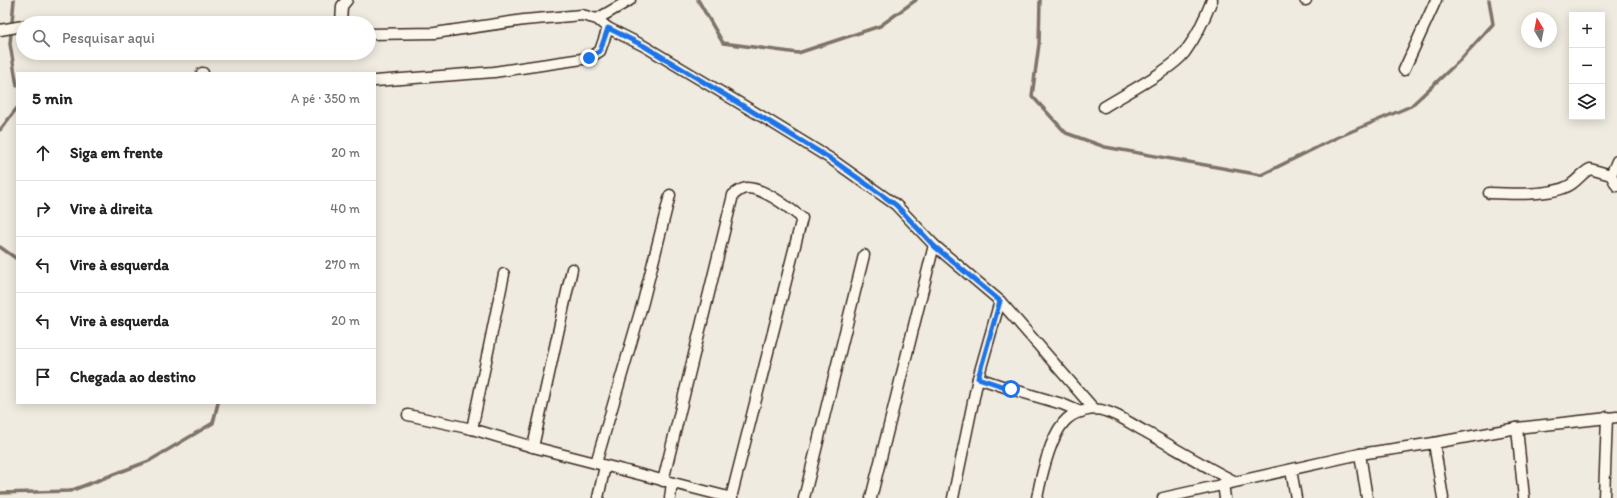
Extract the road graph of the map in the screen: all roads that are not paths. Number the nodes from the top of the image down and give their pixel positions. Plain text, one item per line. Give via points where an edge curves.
1 (347, 0) edge
2 (630, 0) edge
3 (1212, 0) edge
4 (1436, 0) edge
5 (341, 16) edge
6 (597, 20) junction
7 (16, 27) edge
8 (608, 28) junction
9 (0, 30) edge
10 (376, 34) edge
11 (1404, 70) dead end
12 (376, 81) edge
13 (1104, 107) dead end
14 (1617, 161) edge
15 (1611, 175) junction
16 (1617, 186) edge
17 (1489, 193) dead end
18 (670, 195) dead end
19 (934, 246) junction
20 (864, 254) dead end
21 (572, 269) dead end
22 (504, 274) dead end
23 (1000, 301) junction
24 (978, 378) junction
25 (1094, 409) junction
26 (1081, 412) junction
27 (408, 415) dead end
28 (1612, 417) edge
29 (1517, 428) junction
30 (472, 429) junction
31 (1434, 443) junction
32 (533, 447) junction
33 (1360, 454) junction
34 (601, 464) junction
35 (1291, 470) junction
36 (1234, 481) junction
37 (668, 482) junction
38 (1223, 484) junction
39 (598, 498) edge
40 (670, 498) edge
41 (732, 498) edge
42 (804, 498) edge
43 (871, 498) edge
44 (953, 498) edge
45 (1037, 498) edge
46 (1163, 498) edge
47 (1225, 498) edge
48 (1296, 498) edge
49 (1367, 498) edge
50 (1443, 498) edge
51 (1524, 498) edge
52 (1604, 498) edge

1 - 5 street via 342,6
2 - 6 street
3 - 13 street via 1185,53
4 - 11 street
6 - 8 street
6 - 10 street via 582,15 524,20 435,33
7 - 9 street
8 - 12 street via 600,51 589,58 494,72
8 - 19 street via 644,46 831,159 896,205
14 - 15 street
15 - 16 street
15 - 17 street via 1590,169 1560,189 1520,194
18 - 34 street
19 - 23 street
19 - 43 street
20 - 42 street
21 - 32 street
22 - 30 street
23 - 24 street
23 - 25 street
24 - 26 street
24 - 44 street
25 - 26 street
25 - 36 street via 1126,420
26 - 45 street via 1067,419 1058,432 1047,456
27 - 30 street
28 - 29 street
28 - 52 street
29 - 31 street
29 - 51 street
30 - 32 street
31 - 33 street
31 - 50 street
32 - 34 street
33 - 35 street
33 - 49 street
34 - 37 street
34 - 39 street
35 - 36 street
35 - 48 street
36 - 38 street
37 - 40 street
37 - 41 street
37 - 41 street via 733,195 747,188 781,202 802,218
38 - 46 street
38 - 47 street

